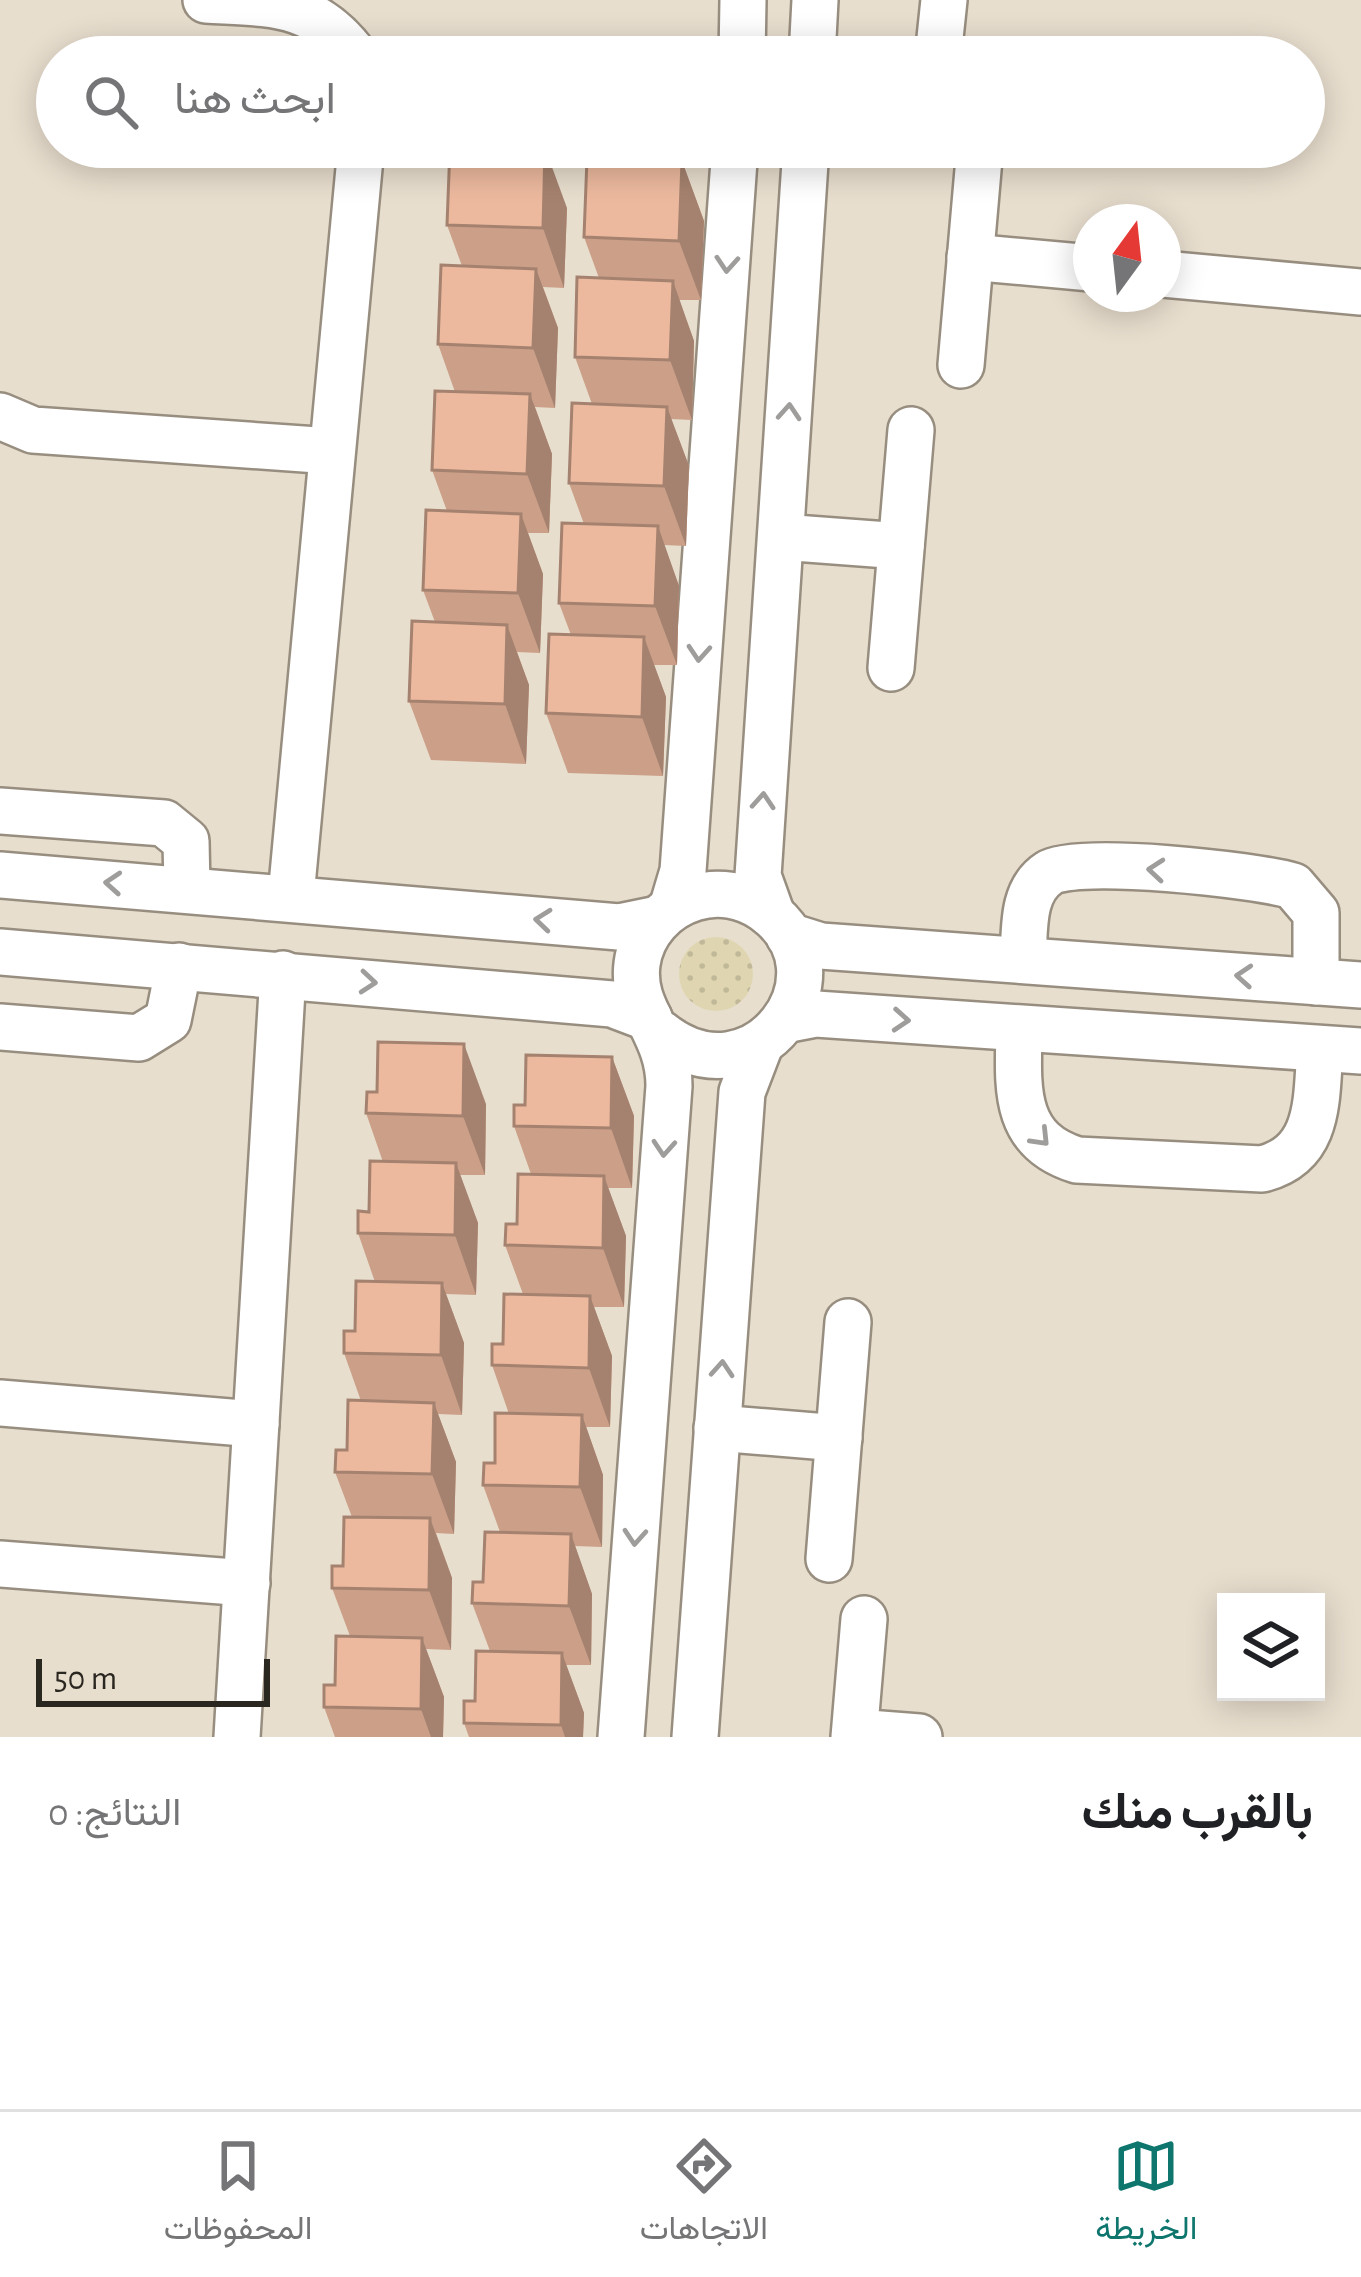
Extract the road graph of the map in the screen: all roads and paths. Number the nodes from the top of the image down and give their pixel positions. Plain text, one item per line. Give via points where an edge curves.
1 (206, 0) edge
2 (742, 0) edge
3 (815, 0) edge
4 (944, 0) edge
5 (340, 36) edge
6 (742, 36) edge
7 (813, 36) edge
8 (940, 36) edge
9 (359, 168) edge
10 (733, 168) edge
11 (805, 168) edge
12 (978, 168) edge
13 (970, 257) junction
14 (1073, 266) edge
15 (1181, 276) edge
16 (1361, 292) edge
17 (961, 364) dead end
18 (0, 416) edge
19 (910, 430) dead end
20 (332, 452) junction
21 (782, 536) junction
22 (901, 546) junction
23 (892, 668) dead end
24 (0, 811) edge
25 (0, 875) edge
26 (187, 888) junction
27 (291, 896) junction
28 (665, 914) junction
29 (780, 925) junction
30 (0, 952) edge
31 (1023, 959) junction
32 (179, 966) junction
33 (283, 974) junction
34 (1339, 983) edge
35 (655, 1025) junction
36 (0, 1027) edge
37 (1019, 1029) junction
38 (772, 1033) junction
39 (1341, 1050) edge
40 (848, 1322) dead end
41 (0, 1403) edge
42 (256, 1424) junction
43 (718, 1428) junction
44 (838, 1438) junction
45 (829, 1559) dead end
46 (0, 1564) edge
47 (247, 1582) junction
48 (864, 1619) dead end
49 (855, 1735) edge
50 (237, 1737) edge
51 (620, 1737) edge
52 (695, 1737) edge
53 (919, 1737) edge

1 - 5 street via 299,8
2 - 6 street
3 - 7 street
4 - 8 street
9 - 20 street
10 -> 28 street via 682,884
21 -> 11 street
12 - 13 street
13 - 14 street
13 - 17 street
15 - 16 street
18 - 20 street via 33,430
19 - 22 street
20 - 27 street
21 - 22 street
29 -> 21 street via 758,876
22 - 23 street
24 - 26 street via 164,823 186,842
26 -> 25 street
26 - 27 street
28 -> 27 street via 619,927
28 - 29 street via 688,899 723,894
28 - 35 street via 637,967 641,1002
29 - 31 street via 821,946
29 - 38 street via 798,987
30 - 32 street
34 -> 31 street
34 -> 31 street via 1316,913 1293,886 1089,864 1067,865 1033,890
32 - 33 street
32 - 36 street via 168,1020 139,1038
33 -> 35 street via 611,1004
33 - 42 street
35 - 38 street via 707,1055
35 -> 51 street via 668,1087
38 -> 37 street via 816,1014
37 - 39 street
37 -> 39 street via 1022,1117 1045,1145 1077,1160 1280,1164 1307,1140
43 -> 38 street via 742,1092
40 - 44 street
41 - 42 street
42 - 47 street
43 - 44 street
43 - 52 street
44 - 45 street
46 - 47 street
47 - 50 street
48 - 49 street
49 - 53 street

